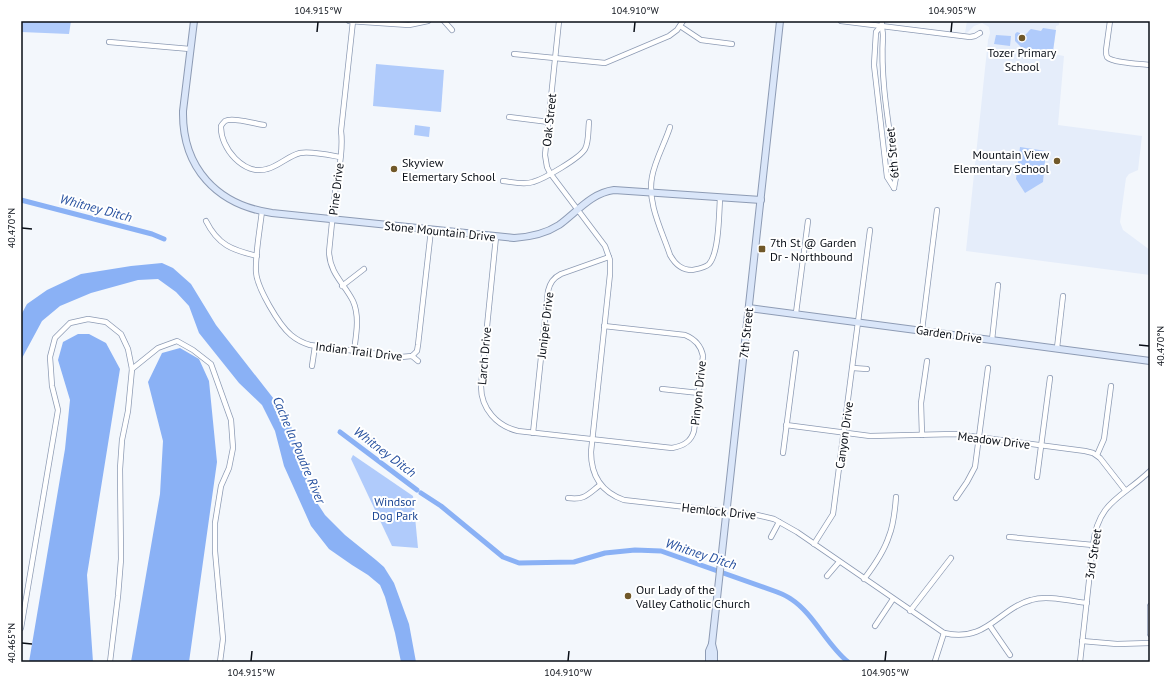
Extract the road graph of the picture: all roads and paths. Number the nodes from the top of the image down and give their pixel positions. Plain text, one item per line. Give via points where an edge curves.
1 (194, 21) edge
2 (349, 21) edge
3 (353, 21) edge
4 (428, 21) edge
5 (444, 21) edge
6 (559, 21) edge
7 (683, 21) edge
8 (780, 21) edge
9 (841, 21) edge
10 (1110, 21) edge
11 (881, 23) edge
12 (680, 26) junction
13 (452, 30) dead end
14 (980, 33) dead end
15 (109, 42) dead end
16 (732, 44) dead end
17 (190, 49) junction
18 (514, 54) dead end
19 (555, 58) junction
20 (1150, 65) edge
21 (509, 117) dead end
22 (549, 122) junction
23 (589, 122) dead end
24 (264, 126) dead end
25 (670, 127) dead end
26 (340, 157) junction
27 (550, 173) junction
28 (503, 181) dead end
29 (652, 193) junction
30 (720, 198) junction
31 (761, 200) junction
32 (577, 210) junction
33 (937, 210) dead end
34 (262, 211) junction
35 (332, 219) junction
36 (808, 220) dead end
37 (206, 221) dead end
38 (431, 230) junction
39 (870, 230) dead end
40 (496, 237) junction
41 (257, 256) junction
42 (609, 257) junction
43 (364, 269) dead end
44 (998, 285) dead end
45 (342, 286) junction
46 (1063, 296) dead end
47 (749, 308) junction
48 (796, 314) junction
49 (859, 322) junction
50 (604, 326) junction
51 (922, 330) junction
52 (992, 340) junction
53 (315, 346) junction
54 (1057, 348) junction
55 (354, 351) junction
56 (796, 353) dead end
57 (412, 356) junction
58 (418, 361) dead end
59 (927, 361) dead end
60 (1150, 361) edge
61 (312, 366) dead end
62 (853, 368) junction
63 (988, 368) dead end
64 (132, 369) junction
65 (867, 369) dead end
66 (1050, 378) dead end
67 (1111, 386) dead end
68 (662, 389) dead end
69 (699, 393) junction
70 (786, 425) junction
71 (532, 433) junction
72 (844, 433) junction
73 (922, 435) junction
74 (979, 437) junction
75 (592, 439) junction
76 (1041, 445) junction
77 (782, 453) dead end
78 (1097, 455) junction
79 (1150, 471) edge
80 (1037, 477) dead end
81 (600, 485) junction
82 (1125, 490) junction
83 (896, 496) dead end
84 (568, 498) dead end
85 (956, 498) dead end
86 (727, 512) junction
87 (779, 522) junction
88 (771, 536) dead end
89 (1009, 537) dead end
90 (814, 544) junction
91 (1093, 545) junction
92 (951, 558) dead end
93 (839, 562) junction
94 (827, 576) dead end
95 (864, 579) junction
96 (893, 599) junction
97 (1086, 603) junction
98 (1150, 606) edge
99 (910, 611) junction
100 (875, 626) dead end
101 (990, 626) junction
102 (21, 628) edge
103 (944, 634) junction
104 (1150, 634) edge
105 (1082, 641) junction
106 (1150, 643) edge
107 (712, 644) junction
108 (1010, 655) dead end
109 (935, 660) dead end
110 (1080, 661) edge
111 (110, 662) edge
112 (220, 662) edge
113 (708, 662) edge
114 (714, 662) edge

1 - 17 street, Stone Mountain Drive
2 - 3 street
3 - 4 street via 409,25
3 - 26 street, Pine Drive
5 - 13 street
6 - 19 street, Oak Street
7 - 12 street
8 - 31 street, 7th Street
9 - 11 street
10 - 20 street via 1106,50 1108,58
11 - 11 street, 6th Street via 876,32 874,65 887,177 894,188 896,177 882,65
11 - 14 street via 970,37
12 - 16 street via 701,40
12 - 19 street via 669,36 608,62
15 - 17 street
17 - 34 street, Stone Mountain Drive via 183,117 188,150 197,168 210,184 227,198
18 - 19 street
19 - 22 street, Oak Street
21 - 22 street
22 - 27 street, Oak Street via 545,155
23 - 27 street via 586,147 582,153
24 - 26 street via 228,120 221,126 224,141 231,153 252,169 268,169 303,152
25 - 29 street via 652,175
26 - 35 street, Pine Drive
27 - 28 street via 533,182
27 - 32 street, Oak Street
29 - 30 street, Stone Mountain Drive
29 - 30 street via 653,204 670,255 675,263 688,270 705,267 714,254
29 - 32 street, Stone Mountain Drive via 608,191
30 - 31 street, Stone Mountain Drive
31 - 47 street, 7th Street
32 - 40 street, Stone Mountain Drive via 558,225 540,234 526,237
32 - 42 street via 605,246
33 - 51 street
34 - 35 street, Stone Mountain Drive
34 - 41 street, Indian Trail Drive
35 - 38 street, Stone Mountain Drive
35 - 45 street, Pine Drive via 329,258
36 - 48 street
37 - 41 street via 216,237 228,247
38 - 40 street, Stone Mountain Drive
38 - 57 street, Indian Trail Drive via 418,345
39 - 49 street, Canyon Drive
40 - 71 street, Larch Drive via 480,386 491,415 500,424 512,430
41 - 53 street, Indian Trail Drive via 258,283 279,321 294,338
42 - 50 street via 610,274
42 - 71 street, Juniper Drive via 556,276 550,284
43 - 45 street
44 - 52 street
45 - 55 street, Pine Drive via 353,301 357,316
46 - 54 street
47 - 48 street, Garden Drive
47 - 86 street, 7th Street
48 - 49 street, Garden Drive
49 - 51 street, Garden Drive
49 - 62 street, Canyon Drive
50 - 69 street, Pinyon Drive via 693,338 701,347 702,353
50 - 75 street
51 - 52 street, Garden Drive
52 - 54 street, Garden Drive
53 - 55 street, Indian Trail Drive
53 - 61 street
54 - 60 street, Garden Drive
55 - 57 street, Indian Trail Drive
56 - 70 street
57 - 58 street
59 - 73 street via 921,403
62 - 65 street
62 - 72 street, Canyon Drive
63 - 74 street
64 - 102 street via 128,349 121,334 106,322 88,319 70,323 55,338 50,357 52,386 58,410
64 - 111 street via 122,440 121,558
64 - 112 street via 158,348 177,341 211,364 231,420 234,448 221,486 215,524 223,639
66 - 76 street
67 - 78 street via 1104,439
68 - 69 street
69 - 75 street, Pinyon Drive via 694,431 690,440 683,445 672,448
70 - 72 street, Meadow Drive
70 - 77 street
71 - 75 street, Larch Drive
72 - 73 street, Meadow Drive via 870,436
72 - 90 street, Canyon Drive via 833,514
73 - 74 street, Meadow Drive via 955,434
74 - 76 street, Meadow Drive
74 - 85 street via 975,467
75 - 81 street via 592,465
76 - 78 street, Meadow Drive
76 - 80 street
78 - 82 street
79 - 82 street, 3rd Street
81 - 84 street via 581,499
81 - 86 street, Hemlock Drive via 624,500
82 - 91 street, 3rd Street via 1103,512 1094,534
83 - 95 street via 893,522 887,542
86 - 87 street, Hemlock Drive via 757,515
86 - 107 street, 7th Street
87 - 88 street
87 - 90 street, Hemlock Drive
89 - 91 street
90 - 93 street, Hemlock Drive
91 - 97 street, 3rd Street
92 - 99 street
93 - 94 street
93 - 95 street, Hemlock Drive
95 - 96 street, Hemlock Drive
96 - 99 street, Hemlock Drive
96 - 100 street
97 - 101 street via 1043,598 1032,600 1023,603
97 - 105 street, 3rd Street
98 - 104 street
99 - 103 street, Hemlock Drive
101 - 103 street via 966,635
101 - 108 street
103 - 109 street
105 - 106 street
105 - 110 street, 3rd Street
107 - 113 street, 7th Street
107 - 114 street, 7th Street

